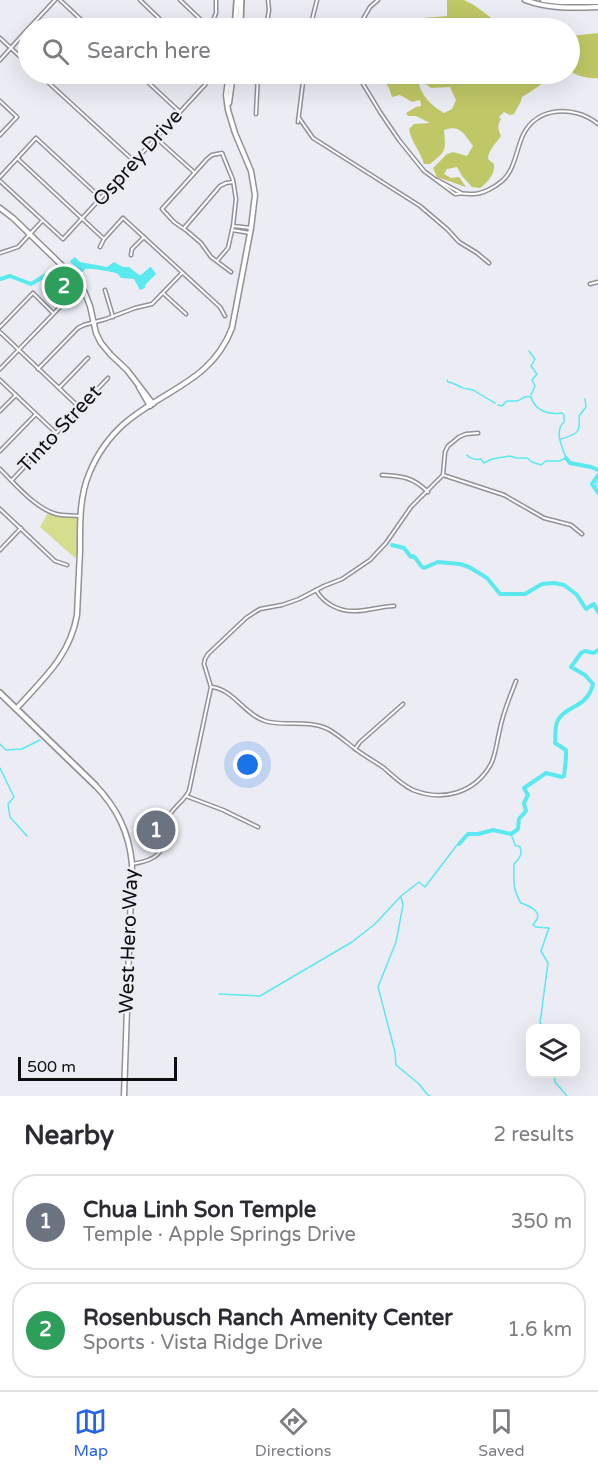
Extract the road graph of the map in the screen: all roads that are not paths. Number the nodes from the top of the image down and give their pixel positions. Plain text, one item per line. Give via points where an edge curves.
1 (55, 0) edge
2 (60, 0) edge
3 (140, 0) edge
4 (180, 0) edge
5 (216, 0) edge
6 (239, 0) edge
7 (268, 0) edge
8 (317, 0) edge
9 (378, 0) edge
10 (525, 0) edge
11 (543, 0) edge
12 (598, 2) edge
13 (598, 7) edge
14 (39, 18) edge
15 (79, 18) edge
16 (159, 18) edge
17 (198, 18) edge
18 (214, 18) edge
19 (238, 18) edge
20 (268, 18) edge
21 (312, 18) edge
22 (364, 18) edge
23 (0, 38) edge
24 (18, 41) edge
25 (11, 48) junction
26 (18, 55) edge
27 (0, 60) edge
28 (50, 84) edge
29 (150, 84) edge
30 (205, 84) edge
31 (229, 84) edge
32 (258, 84) edge
33 (303, 84) edge
34 (364, 84) edge
35 (0, 101) edge
36 (180, 112) junction
37 (256, 114) dead end
38 (598, 124) edge
39 (0, 135) edge
40 (156, 138) junction
41 (17, 158) junction
42 (135, 161) junction
43 (194, 172) junction
44 (0, 179) edge
45 (234, 182) junction
46 (101, 198) junction
47 (0, 208) edge
48 (82, 219) junction
49 (42, 220) junction
50 (233, 226) junction
51 (184, 228) junction
52 (232, 230) junction
53 (250, 231) junction
54 (30, 234) junction
55 (144, 237) junction
56 (104, 239) junction
57 (100, 247) dead end
58 (0, 254) edge
59 (131, 255) dead end
60 (217, 261) junction
61 (489, 264) dead end
62 (182, 273) junction
63 (231, 273) dead end
64 (598, 282) edge
65 (590, 284) dead end
66 (105, 290) dead end
67 (85, 293) junction
68 (163, 293) junction
69 (53, 313) junction
70 (186, 314) dead end
71 (225, 316) dead end
72 (113, 317) junction
73 (93, 322) junction
74 (0, 327) edge
75 (0, 333) edge
76 (18, 350) junction
77 (88, 358) dead end
78 (0, 369) edge
79 (38, 369) junction
80 (108, 378) dead end
81 (0, 380) edge
82 (59, 388) junction
83 (16, 395) junction
84 (152, 405) junction
85 (80, 408) junction
86 (0, 411) edge
87 (36, 414) junction
88 (56, 433) junction
89 (478, 433) dead end
90 (0, 451) edge
91 (0, 469) edge
92 (382, 475) dead end
93 (443, 475) junction
94 (12, 480) junction
95 (428, 492) junction
96 (0, 509) edge
97 (81, 516) junction
98 (21, 528) junction
99 (582, 534) dead end
100 (0, 550) edge
101 (67, 566) dead end
102 (316, 590) junction
103 (394, 606) dead end
104 (516, 681) dead end
105 (211, 687) junction
106 (0, 693) edge
107 (404, 704) dead end
108 (16, 709) junction
109 (355, 749) junction
110 (95, 785) joint
111 (186, 796) junction
112 (258, 827) dead end
113 (132, 864) junction
114 (124, 1096) edge

1 - 14 street
2 - 15 street
3 - 16 street
4 - 17 street
5 - 18 street
6 - 19 main road
7 - 20 street
8 - 21 street
9 - 22 street
10 - 13 street via 554,7
11 - 12 street
23 - 25 street
24 - 25 street
25 - 26 street
25 - 27 street
28 - 42 street
29 - 36 street
30 - 36 street, Osprey Drive
31 - 53 street via 226,95 231,123 253,178
32 - 37 street
33 - 61 street via 299,120 313,138 420,206
34 - 38 street via 421,168 460,193 481,193 503,180 525,132 546,114 573,111
35 - 39 street via 17,117
36 - 40 street, Osprey Drive
40 - 42 street, Osprey Drive
40 - 43 street
41 - 44 street
41 - 46 street via 36,138
41 - 48 street
42 - 46 street, Osprey Drive
43 - 45 street via 212,155 222,153
43 - 51 street via 162,209
44 - 49 street
45 - 50 street
45 - 51 street via 220,186
46 - 48 street, Osprey Drive
47 - 54 street
48 - 49 street, Osprey Drive via 63,239
48 - 56 street
49 - 54 street
50 - 52 street
50 - 53 street
51 - 60 street
52 - 53 street
52 - 60 street via 228,248
53 - 84 street via 235,319 226,342 205,369
54 - 58 street via 14,249
54 - 67 street
55 - 56 street via 123,218
55 - 59 street
55 - 62 street
56 - 57 street
60 - 63 street
62 - 68 street
62 - 71 street
64 - 65 street
66 - 72 street
67 - 69 street
67 - 73 street
68 - 70 street
68 - 72 street via 152,304
69 - 74 street via 33,293
69 - 76 street
72 - 73 street
73 - 79 street via 78,328
73 - 84 street via 106,349
75 - 76 street
76 - 78 street
76 - 79 street
77 - 82 street
79 - 82 street
80 - 85 street, Tinto Street
81 - 83 street
82 - 85 street
83 - 86 street
83 - 87 street
84 - 97 street via 112,435 98,455 81,501
85 - 88 street, Tinto Street
87 - 88 street
87 - 90 street
88 - 94 street, Tinto Street
89 - 93 street via 453,440 445,452
91 - 94 street
92 - 95 street via 411,479
93 - 95 street
93 - 99 street via 504,495 544,518 571,525
94 - 97 street via 47,510
95 - 102 street via 411,507 375,555 342,579
96 - 98 street
97 - 108 street via 77,615 71,639 57,663
98 - 100 street
98 - 101 street via 55,561
102 - 103 street via 326,602 344,610
102 - 105 street via 289,603 260,609 246,618 205,658
104 - 109 street via 504,710 492,762 484,775 462,792 437,796 413,790
105 - 109 street via 226,691 262,720 322,727
105 - 111 street
106 - 108 main road, West Hero Way
107 - 109 street
108 - 110 main road, West Hero Way
110 - 113 street, West Hero Way via 122,821
111 - 112 street
111 - 113 street via 172,812 158,855
113 - 114 street, West Hero Way

